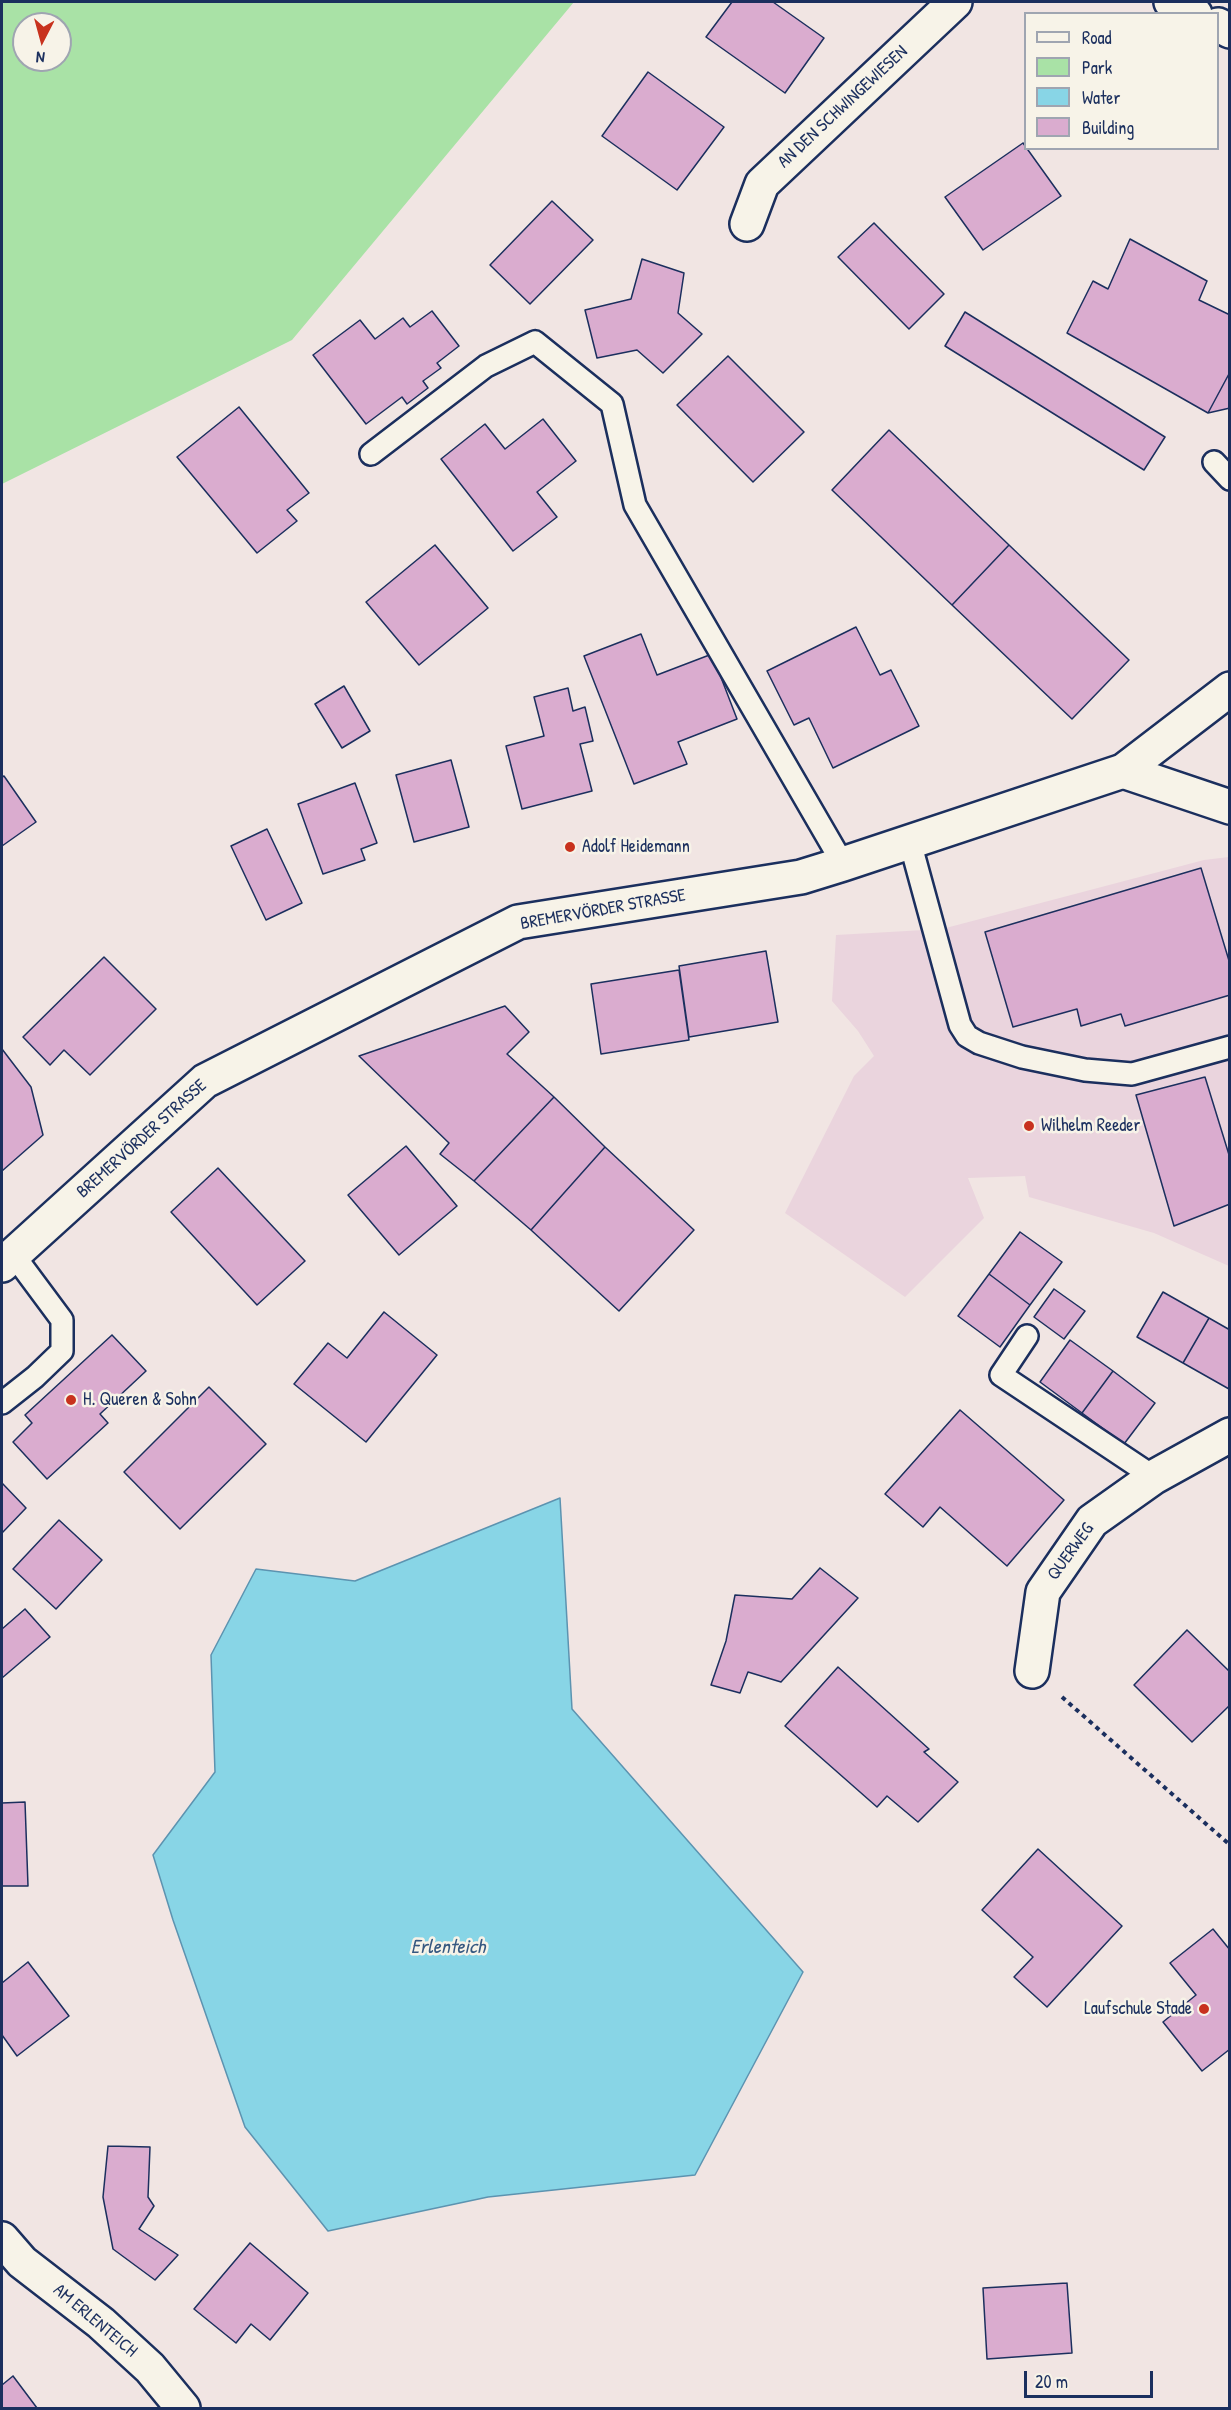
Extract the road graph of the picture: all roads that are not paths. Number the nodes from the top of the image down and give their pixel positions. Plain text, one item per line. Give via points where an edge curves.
1 (955, 2) edge
2 (1172, 2) edge
3 (1191, 12) edge
4 (747, 224) dead end
5 (370, 454) dead end
6 (1214, 462) dead end
7 (1230, 479) edge
8 (1230, 689) edge
9 (1123, 771) junction
10 (1228, 814) edge
11 (910, 842) junction
12 (843, 864) junction
13 (1230, 1047) edge
14 (7, 1260) edge
15 (1027, 1336) dead end
16 (2, 1403) edge
17 (1230, 1435) edge
18 (1154, 1477) junction
19 (1032, 1671) road end
20 (2, 2239) edge
21 (183, 2409) edge

1 - 4 main road, AN DEN SCHWINGEWIESEN via 762,184
2 - 3 main road
5 - 12 lane via 486,366 535,342 612,404 635,505
6 - 7 lane
8 - 9 main road, BREMERVÖRDER STRASSE
9 - 10 main road
9 - 11 main road, BREMERVÖRDER STRASSE
11 - 12 main road, BREMERVÖRDER STRASSE
11 - 13 lane via 960,1025 967,1036 1022,1057 1085,1070 1132,1074
12 - 14 main road, BREMERVÖRDER STRASSE via 801,877 518,922 205,1081
14 - 16 lane via 62,1320 62,1351
15 - 18 lane via 1001,1375
17 - 18 main road, QUERWEG
18 - 19 main road, QUERWEG via 1092,1521 1043,1592
20 - 21 main road, AM ERLENTEICH via 22,2262 101,2323 150,2368

